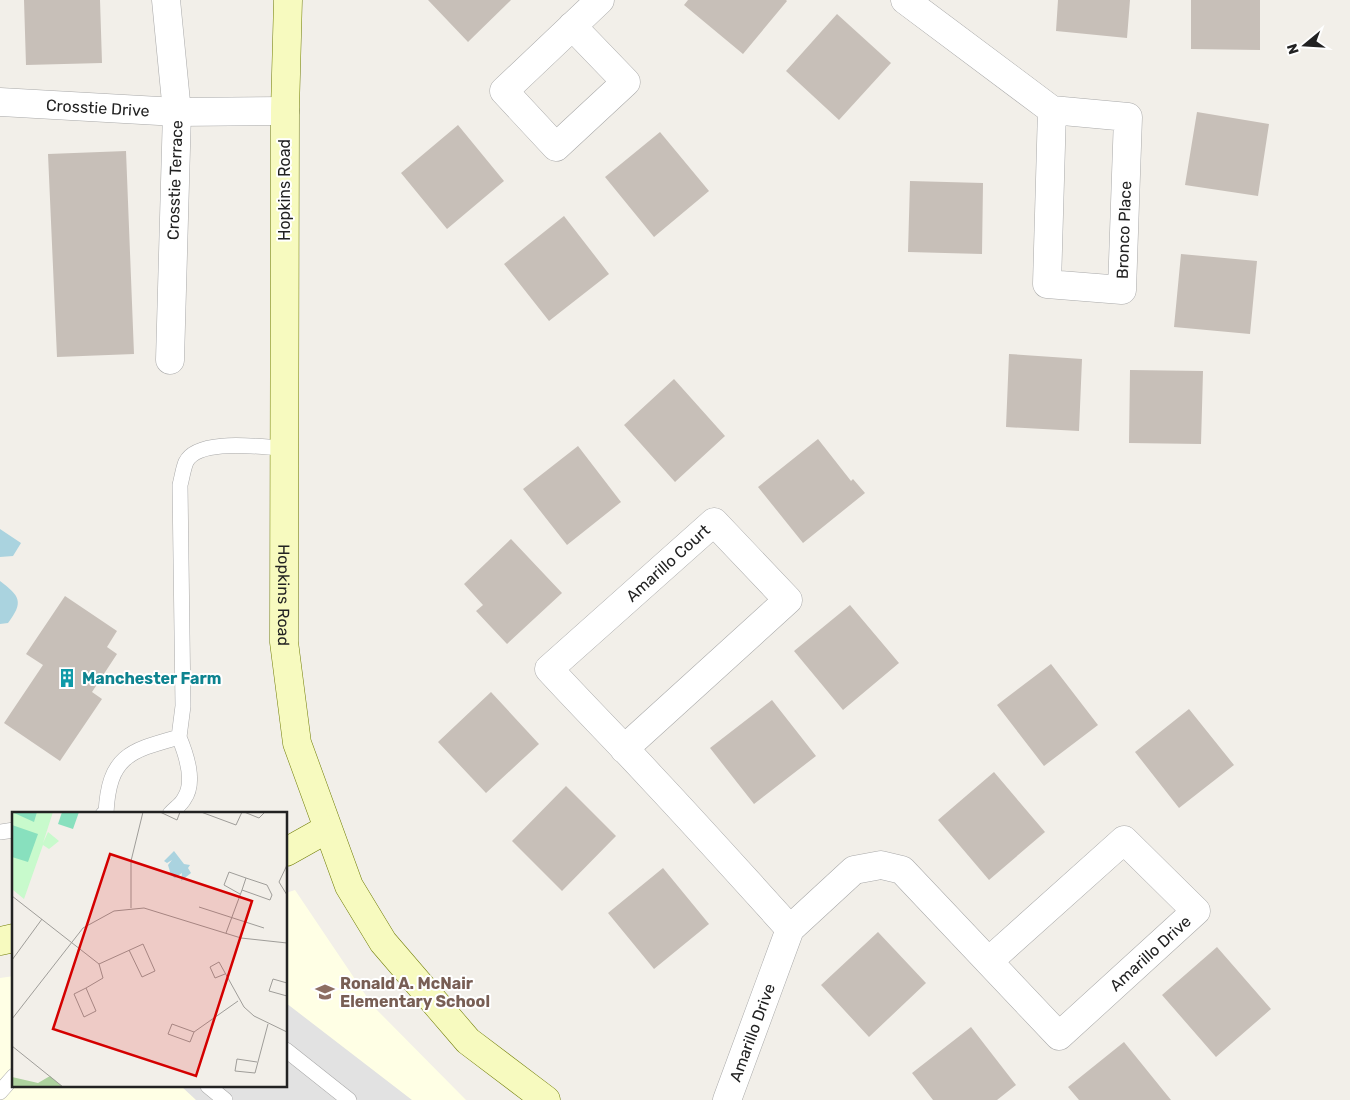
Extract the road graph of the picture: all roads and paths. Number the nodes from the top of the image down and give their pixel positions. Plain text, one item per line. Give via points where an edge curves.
1 (166, 0) edge
2 (288, 0) edge
3 (600, 0) edge
4 (905, 0) edge
5 (572, 26) dead end
6 (0, 102) edge
7 (1052, 110) junction
8 (285, 111) junction
9 (178, 112) junction
10 (170, 360) dead end
11 (284, 448) junction
12 (179, 737) junction
13 (624, 749) junction
14 (105, 812) edge
15 (172, 812) edge
16 (327, 829) junction
17 (288, 851) edge
18 (790, 929) junction
19 (989, 961) junction
20 (288, 1052) edge
21 (12, 1078) edge
22 (210, 1088) edge
23 (0, 1092) edge
24 (225, 1100) edge
25 (349, 1100) edge
26 (546, 1100) edge
27 (727, 1100) edge

1 - 9 street, Crosstie Terrace
2 - 8 street, Hopkins Road
3 - 5 street
4 - 7 street
6 - 9 street, Crosstie Drive
7 - 7 street, Bronco Place via 1128,117 1122,290 1047,284
8 - 9 street, Crosstie Drive
8 - 11 street, Hopkins Road
9 - 10 street, Crosstie Terrace
11 - 12 lane via 218,446 198,449 186,461 180,485 183,706
11 - 16 street, Hopkins Road via 284,642 297,743
12 - 14 lane via 127,754 112,777
12 - 15 lane via 185,750 190,781 185,798
13 - 13 street, Amarillo Court via 549,668 714,522 788,600
13 - 18 street, Amarillo Court
16 - 17 street
16 - 26 street, Hopkins Road via 349,886 383,942 468,1041
18 - 19 street, Amarillo Drive via 854,870 881,865 902,870
18 - 27 street, Amarillo Drive
19 - 19 street, Amarillo Drive via 1124,840 1196,911 1059,1036
20 - 25 lane
21 - 23 lane
22 - 24 lane

